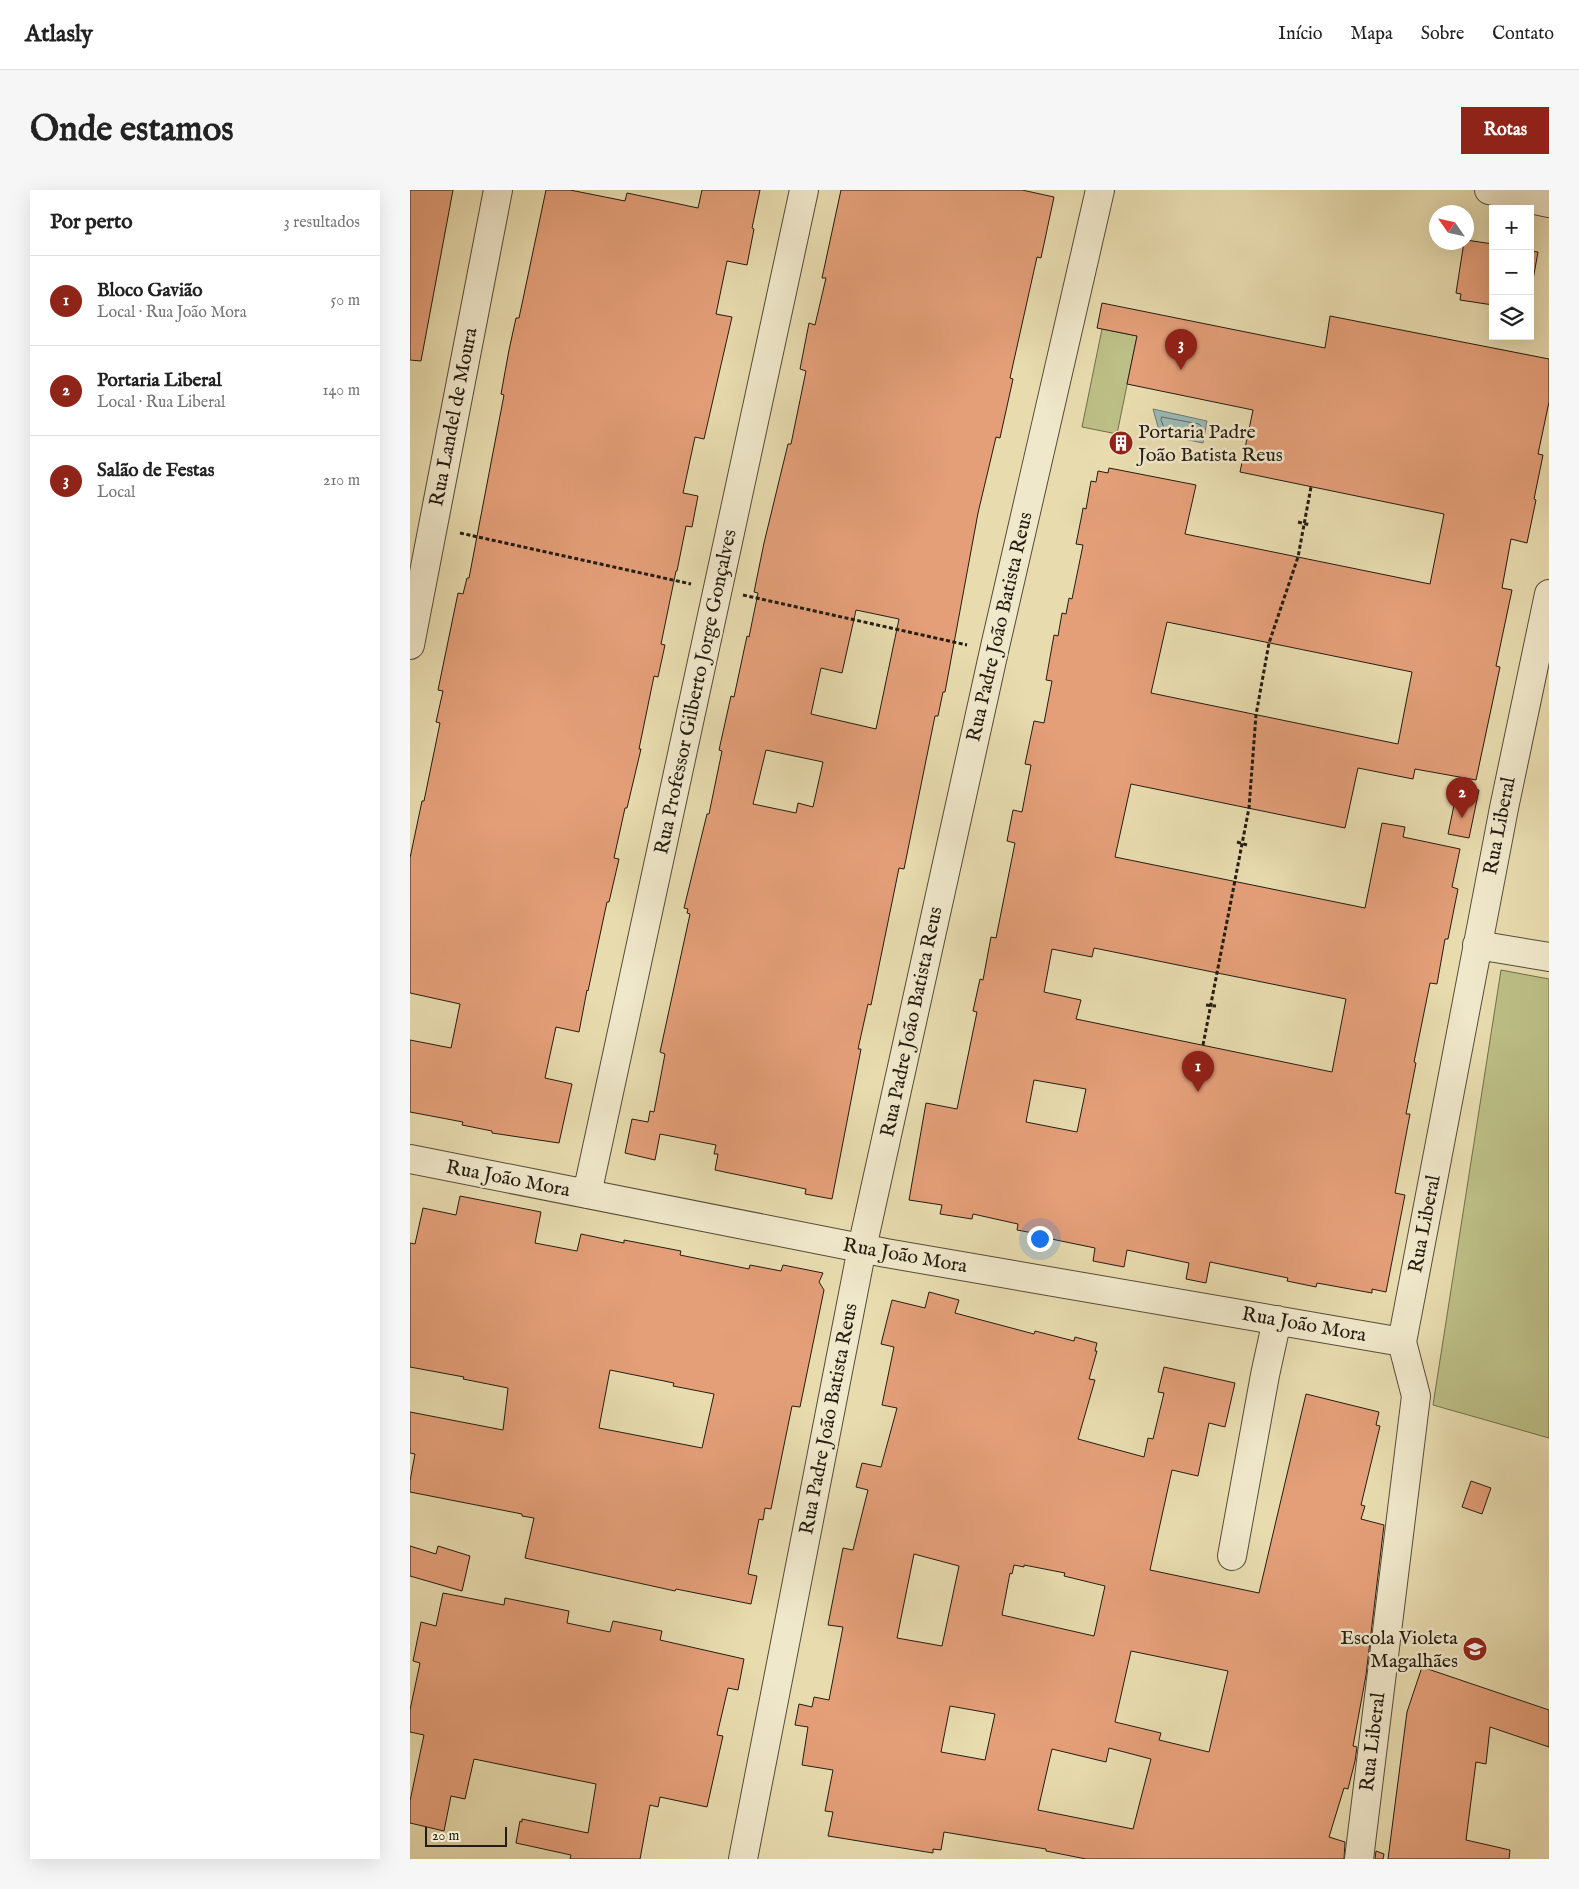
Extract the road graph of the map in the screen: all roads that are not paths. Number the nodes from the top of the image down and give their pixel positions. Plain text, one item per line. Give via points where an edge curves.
1 (498, 190) edge
2 (804, 190) edge
3 (1100, 190) edge
4 (1489, 190) edge
5 (1549, 203) edge
6 (1549, 594) edge
7 (410, 645) edge
8 (1477, 945) junction
9 (1549, 957) edge
10 (410, 1159) edge
11 (587, 1194) junction
12 (862, 1248) junction
13 (1277, 1320) junction
14 (1402, 1342) junction
15 (1232, 1556) dead end
16 (743, 1859) edge
17 (1359, 1859) edge

1 - 7 street, Rua Landel de Moura
2 - 11 street, Rua Professor Gilberto Jorge Gonçalves
3 - 12 street, Rua Padre João Batista Reus
4 - 5 street
6 - 8 street, Rua Liberal
8 - 9 street
8 - 14 street, Rua Liberal
10 - 11 street, Rua João Mora
11 - 12 street, Rua João Mora
12 - 13 street, Rua João Mora
12 - 16 street, Rua Padre João Batista Reus
13 - 14 street, Rua João Mora
13 - 15 street
14 - 17 street, Rua Liberal via 1416,1396

